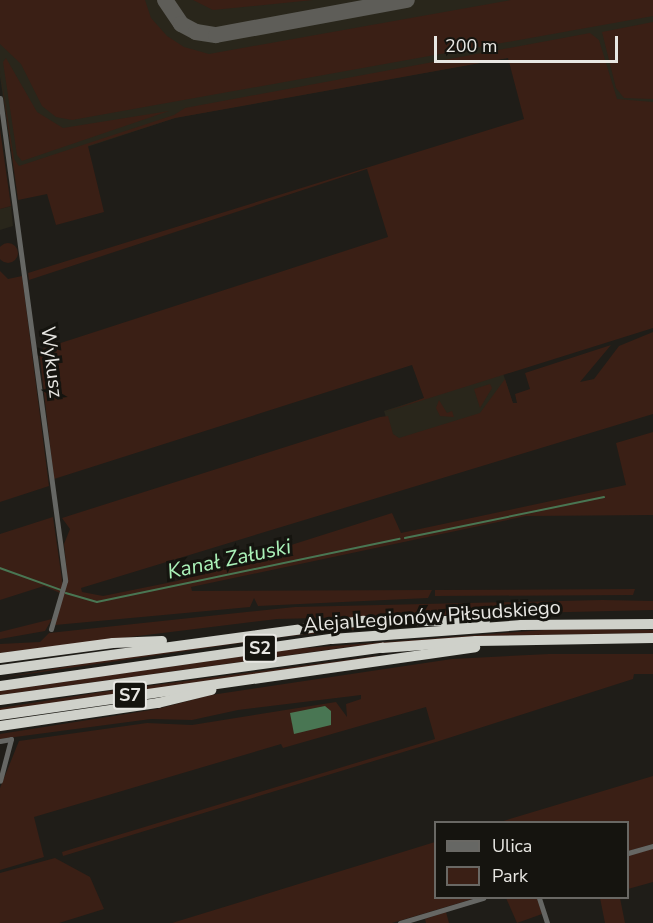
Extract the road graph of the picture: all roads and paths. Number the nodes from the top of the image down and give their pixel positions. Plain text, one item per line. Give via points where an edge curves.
1 (0, 98) edge
2 (653, 624) edge
3 (521, 625) junction
4 (51, 629) dead end
5 (653, 638) edge
6 (506, 640) junction
7 (199, 641) junction
8 (0, 658) edge
9 (0, 670) edge
10 (261, 677) junction
11 (0, 686) edge
12 (0, 700) edge
13 (0, 715) edge
14 (0, 726) edge
15 (0, 741) edge
16 (0, 781) edge
17 (653, 846) edge
18 (629, 852) edge
19 (477, 899) edge
20 (540, 899) edge
21 (400, 923) edge
22 (547, 923) edge

1 - 4 street, Wykusz via 65,581
2 - 3 highway, Aleja Legionów Piłsudskiego / S2
3 - 7 highway, S7 via 459,619 388,619
3 - 11 highway, Aleja Legionów Piłsudskiego / S2 via 332,639
5 - 6 highway, Aleja Legionów Piłsudskiego / S2
6 - 10 highway, S7 via 409,659
6 - 12 highway, Aleja Legionów Piłsudskiego / S2 via 268,661
7 - 8 highway via 113,643
7 - 9 highway, S7
10 - 13 highway, S7
10 - 14 highway via 158,702
15 - 16 street via 11,740
17 - 18 street
19 - 21 street
20 - 22 street

